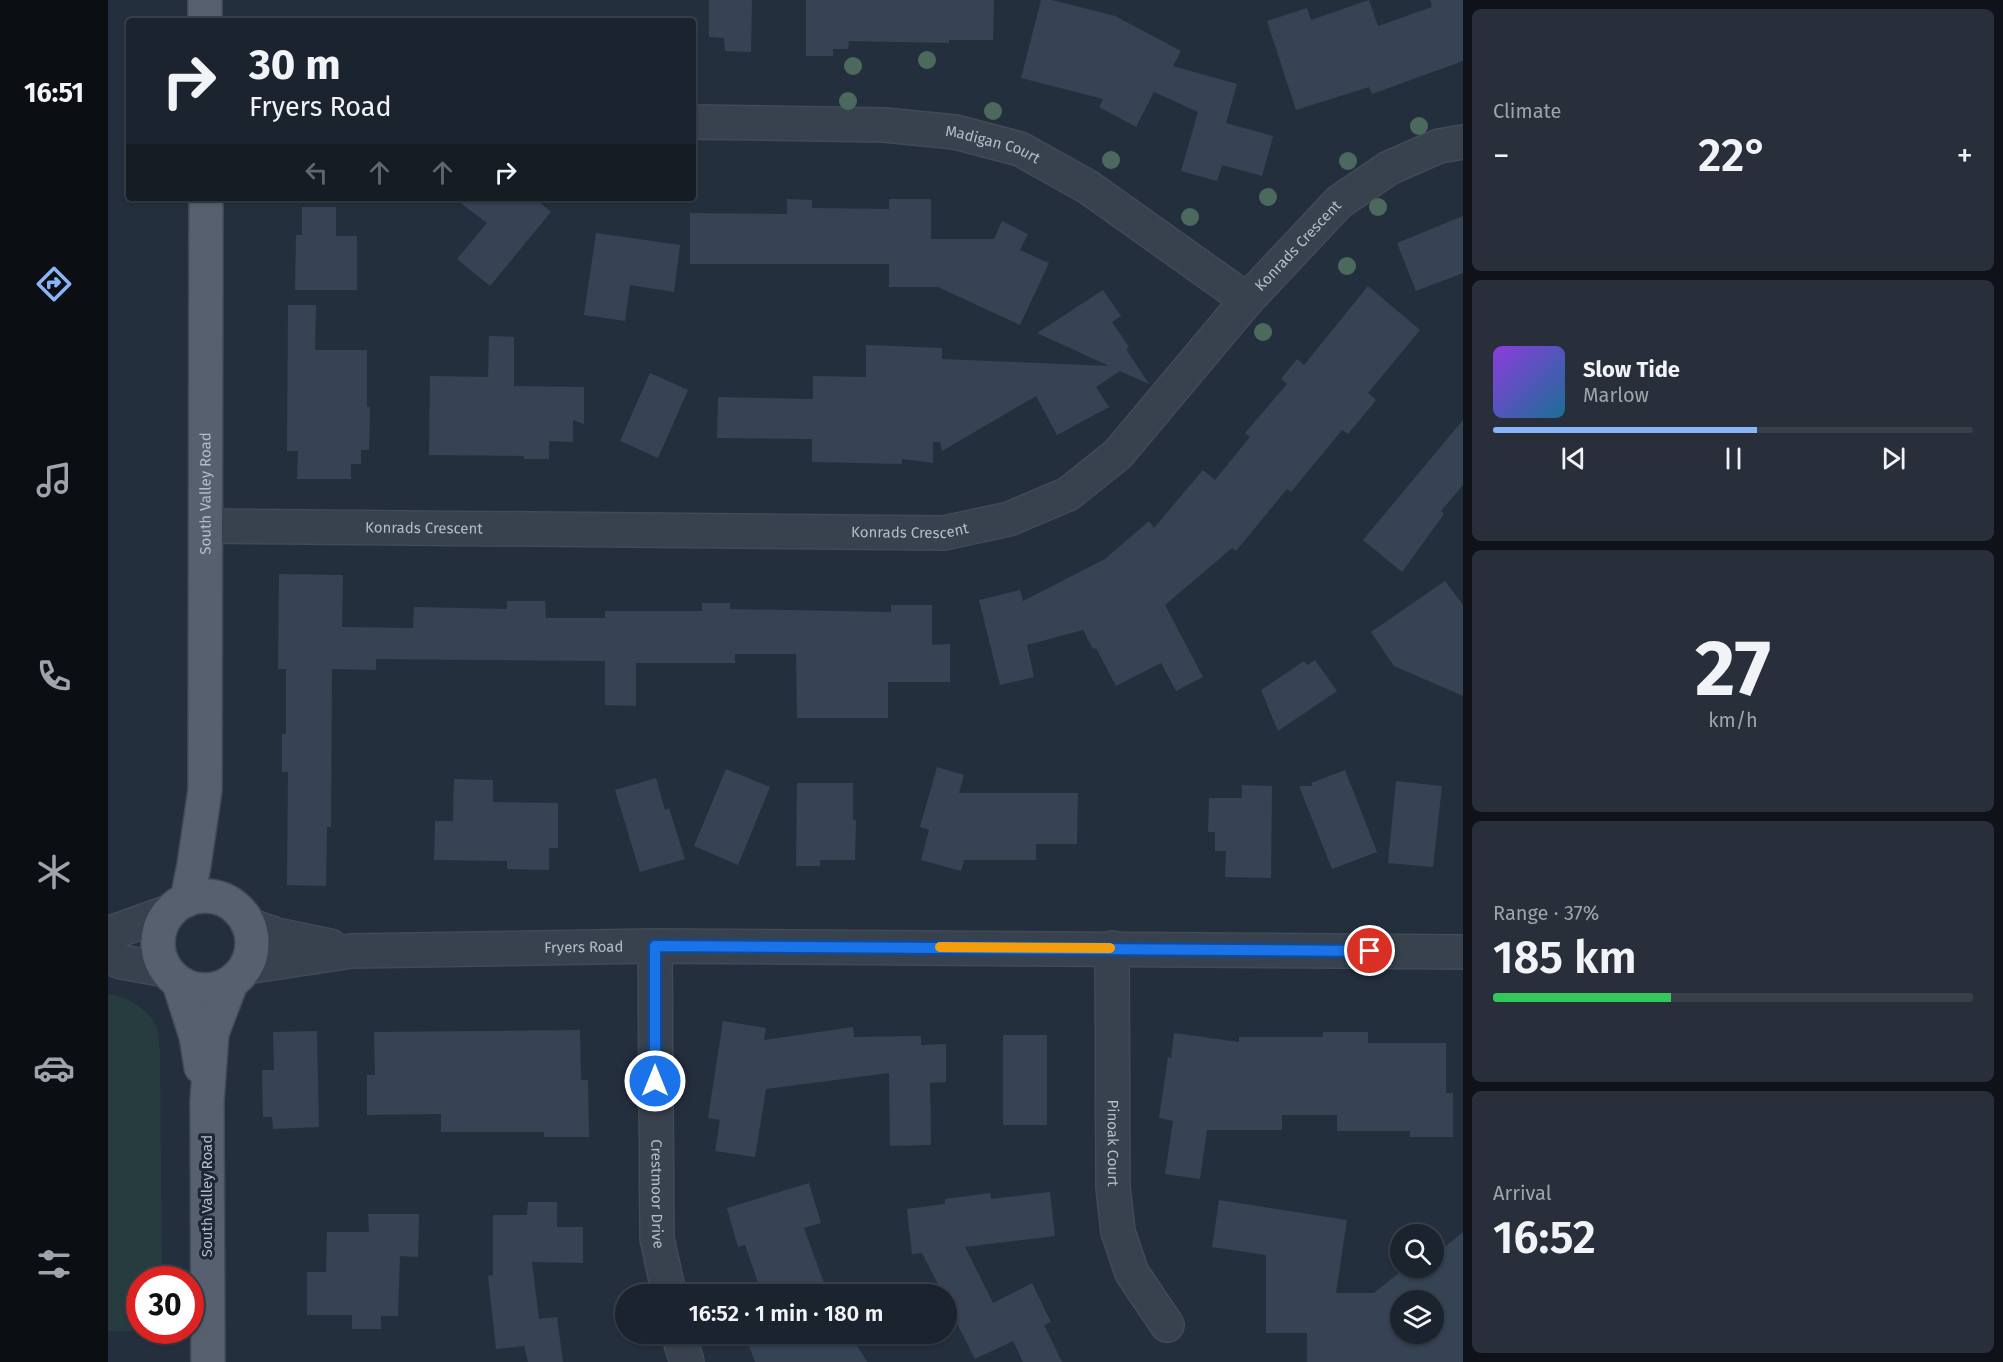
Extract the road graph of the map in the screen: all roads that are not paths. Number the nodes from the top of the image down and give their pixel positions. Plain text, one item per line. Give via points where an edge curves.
1 (205, 0) edge
2 (205, 18) edge
3 (696, 122) edge
4 (1463, 142) edge
5 (206, 201) edge
6 (1247, 300) junction
7 (206, 526) junction
8 (205, 790) junction
9 (178, 906) junction
10 (239, 914) junction
11 (108, 934) edge
12 (655, 946) junction
13 (1112, 948) junction
14 (352, 951) junction
15 (1463, 952) edge
16 (108, 957) edge
17 (238, 975) junction
18 (172, 976) junction
19 (207, 1101) junction
20 (667, 1284) edge
21 (1167, 1325) dead end
22 (681, 1344) edge
23 (208, 1362) edge
24 (687, 1362) edge

1 - 2 main road
3 - 6 street, Madigan Court via 884,126 955,132 1020,149 1088,187
4 - 6 street, Konrads Crescent via 1439,146 1389,168 1339,202
5 - 7 main road, South Valley Road
6 - 7 street, Konrads Crescent via 1118,454 1068,494 987,524 944,533
7 - 8 main road, South Valley Road
8 - 9 main road, South Valley Road via 194,865
8 - 10 main road, South Valley Road via 217,866
9 - 10 main road via 201,896 216,898
9 - 11 street
9 - 18 main road via 161,925 157,940 159,956
10 - 14 street, Fryers Road via 277,935
10 - 17 main road via 252,939 251,953
12 - 13 street, Fryers Road
12 - 14 street, Fryers Road
12 - 20 street, Crestmoor Drive via 657,1238
13 - 15 street, Fryers Road
13 - 21 street, Pinoak Court via 1113,1187 1118,1232 1132,1273
14 - 17 street, Fryers Road
16 - 18 street
17 - 18 main road via 218,988 205,990 191,988
17 - 19 main road, South Valley Road via 212,1033
18 - 19 main road, South Valley Road via 196,1036
19 - 23 main road, South Valley Road
22 - 24 street

